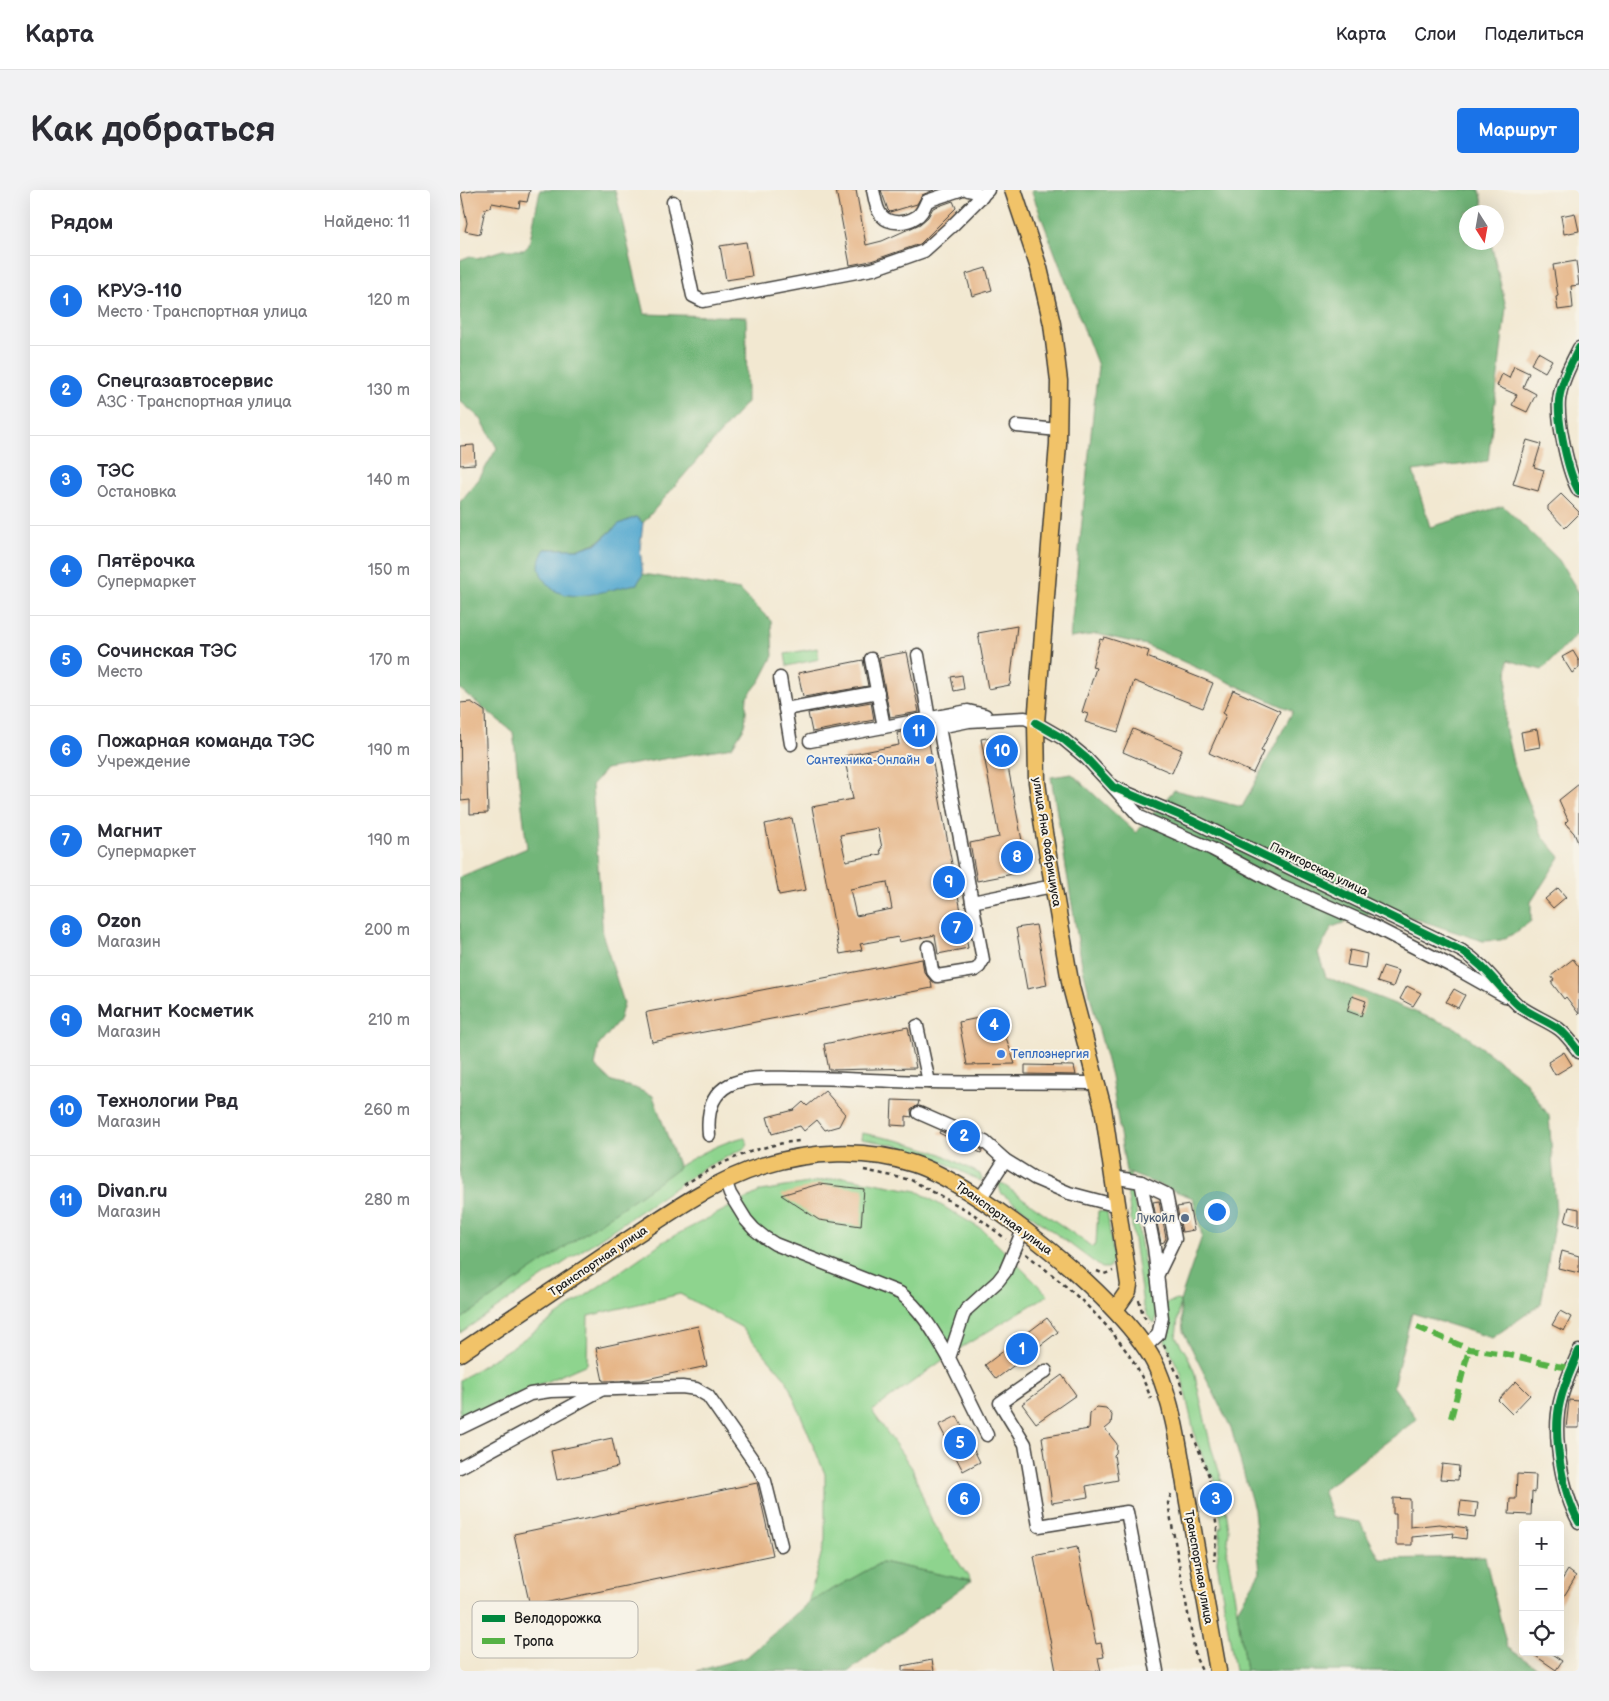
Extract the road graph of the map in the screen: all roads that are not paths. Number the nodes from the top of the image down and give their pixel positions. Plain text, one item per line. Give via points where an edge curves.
1 (872, 190) edge
2 (960, 190) edge
3 (968, 190) edge
4 (1013, 190) edge
5 (985, 193) edge
6 (926, 196) edge
7 (674, 202) dead end
8 (1579, 348) edge
9 (1017, 426) dead end
10 (1058, 430) junction
11 (1579, 491) edge
12 (918, 655) dead end
13 (871, 659) dead end
14 (780, 678) dead end
15 (878, 692) junction
16 (785, 709) junction
17 (929, 719) junction
18 (1005, 719) junction
19 (1036, 723) junction
20 (884, 727) junction
21 (810, 741) dead end
22 (791, 744) dead end
23 (1113, 787) junction
24 (1053, 886) junction
25 (972, 902) junction
26 (928, 947) dead end
27 (1516, 1003) junction
28 (918, 1026) dead end
29 (1579, 1052) edge
30 (929, 1082) junction
31 (1098, 1083) junction
32 (919, 1113) dead end
33 (710, 1134) dead end
34 (1005, 1160) junction
35 (1113, 1177) junction
36 (725, 1180) junction
37 (1141, 1182) junction
38 (980, 1199) junction
39 (1118, 1206) junction
40 (1023, 1230) junction
41 (1157, 1276) junction
42 (1114, 1310) junction
43 (1145, 1347) junction
44 (1579, 1351) edge
45 (460, 1353) edge
46 (950, 1358) junction
47 (1046, 1371) dead end
48 (603, 1389) junction
49 (460, 1428) edge
50 (987, 1435) dead end
51 (460, 1467) edge
52 (1579, 1522) edge
53 (781, 1545) dead end
54 (1157, 1671) edge
55 (1218, 1671) edge

1 - 6 street via 882,216 897,222 922,212
2 - 6 street
3 - 5 street
4 - 10 main road, улица Яна Фабрициуса via 1039,268 1052,324 1059,381
5 - 7 street via 924,251 873,269 703,301 693,296
8 - 11 street via 1559,399 1571,476
9 - 10 street
10 - 19 main road, улица Яна Фабрициуса
12 - 17 street
13 - 15 street
14 - 16 street
15 - 16 street
15 - 20 street
16 - 22 street
17 - 18 street via 968,712
17 - 20 street
18 - 19 street, Пятигорская улица via 1025,718
18 - 25 street via 939,727
19 - 23 street, Пятигорская улица via 1062,738
19 - 24 main road, улица Яна Фабрициуса via 1037,782
20 - 21 street
23 - 27 street, Пятигорская улица via 1140,817 1371,925
23 - 27 street, Пятигорская улица via 1192,821 1462,951 1481,964
24 - 25 street
24 - 31 main road, улица Яна Фабрициуса via 1071,987
25 - 26 street via 983,960 979,968 937,976 932,970
27 - 29 street, Пятигорская улица via 1558,1028
28 - 30 street
30 - 31 street
30 - 33 street via 804,1078 746,1080 730,1084 713,1100 708,1124
31 - 35 main road, улица Яна Фабрициуса
32 - 34 street via 985,1142
34 - 38 street
34 - 39 street via 1034,1178 1069,1193
35 - 37 street
35 - 39 main road, улица Яна Фабрициуса
36 - 38 main road, Транспортная улица via 762,1166 800,1157 858,1154 915,1164 950,1180
36 - 45 main road, Транспортная улица
36 - 46 street via 730,1194 754,1229 776,1244 900,1293 924,1317
37 - 41 street
37 - 41 street via 1166,1194 1175,1239
38 - 40 main road, Транспортная улица
39 - 42 main road, улица Яна Фабрициуса via 1129,1285 1128,1292
40 - 42 main road, Транспортная улица via 1086,1282
40 - 46 street via 1005,1272 966,1310
41 - 43 street via 1162,1318 1158,1336
42 - 43 main road, Транспортная улица
43 - 55 main road, Транспортная улица via 1164,1387 1179,1447
44 - 52 street via 1559,1403 1557,1426 1564,1486 1570,1507
46 - 50 street
47 - 54 street via 1000,1403 1025,1444 1039,1526 1127,1512
48 - 49 street via 530,1394
48 - 51 street
48 - 53 street via 682,1387 696,1389 708,1396 765,1481

